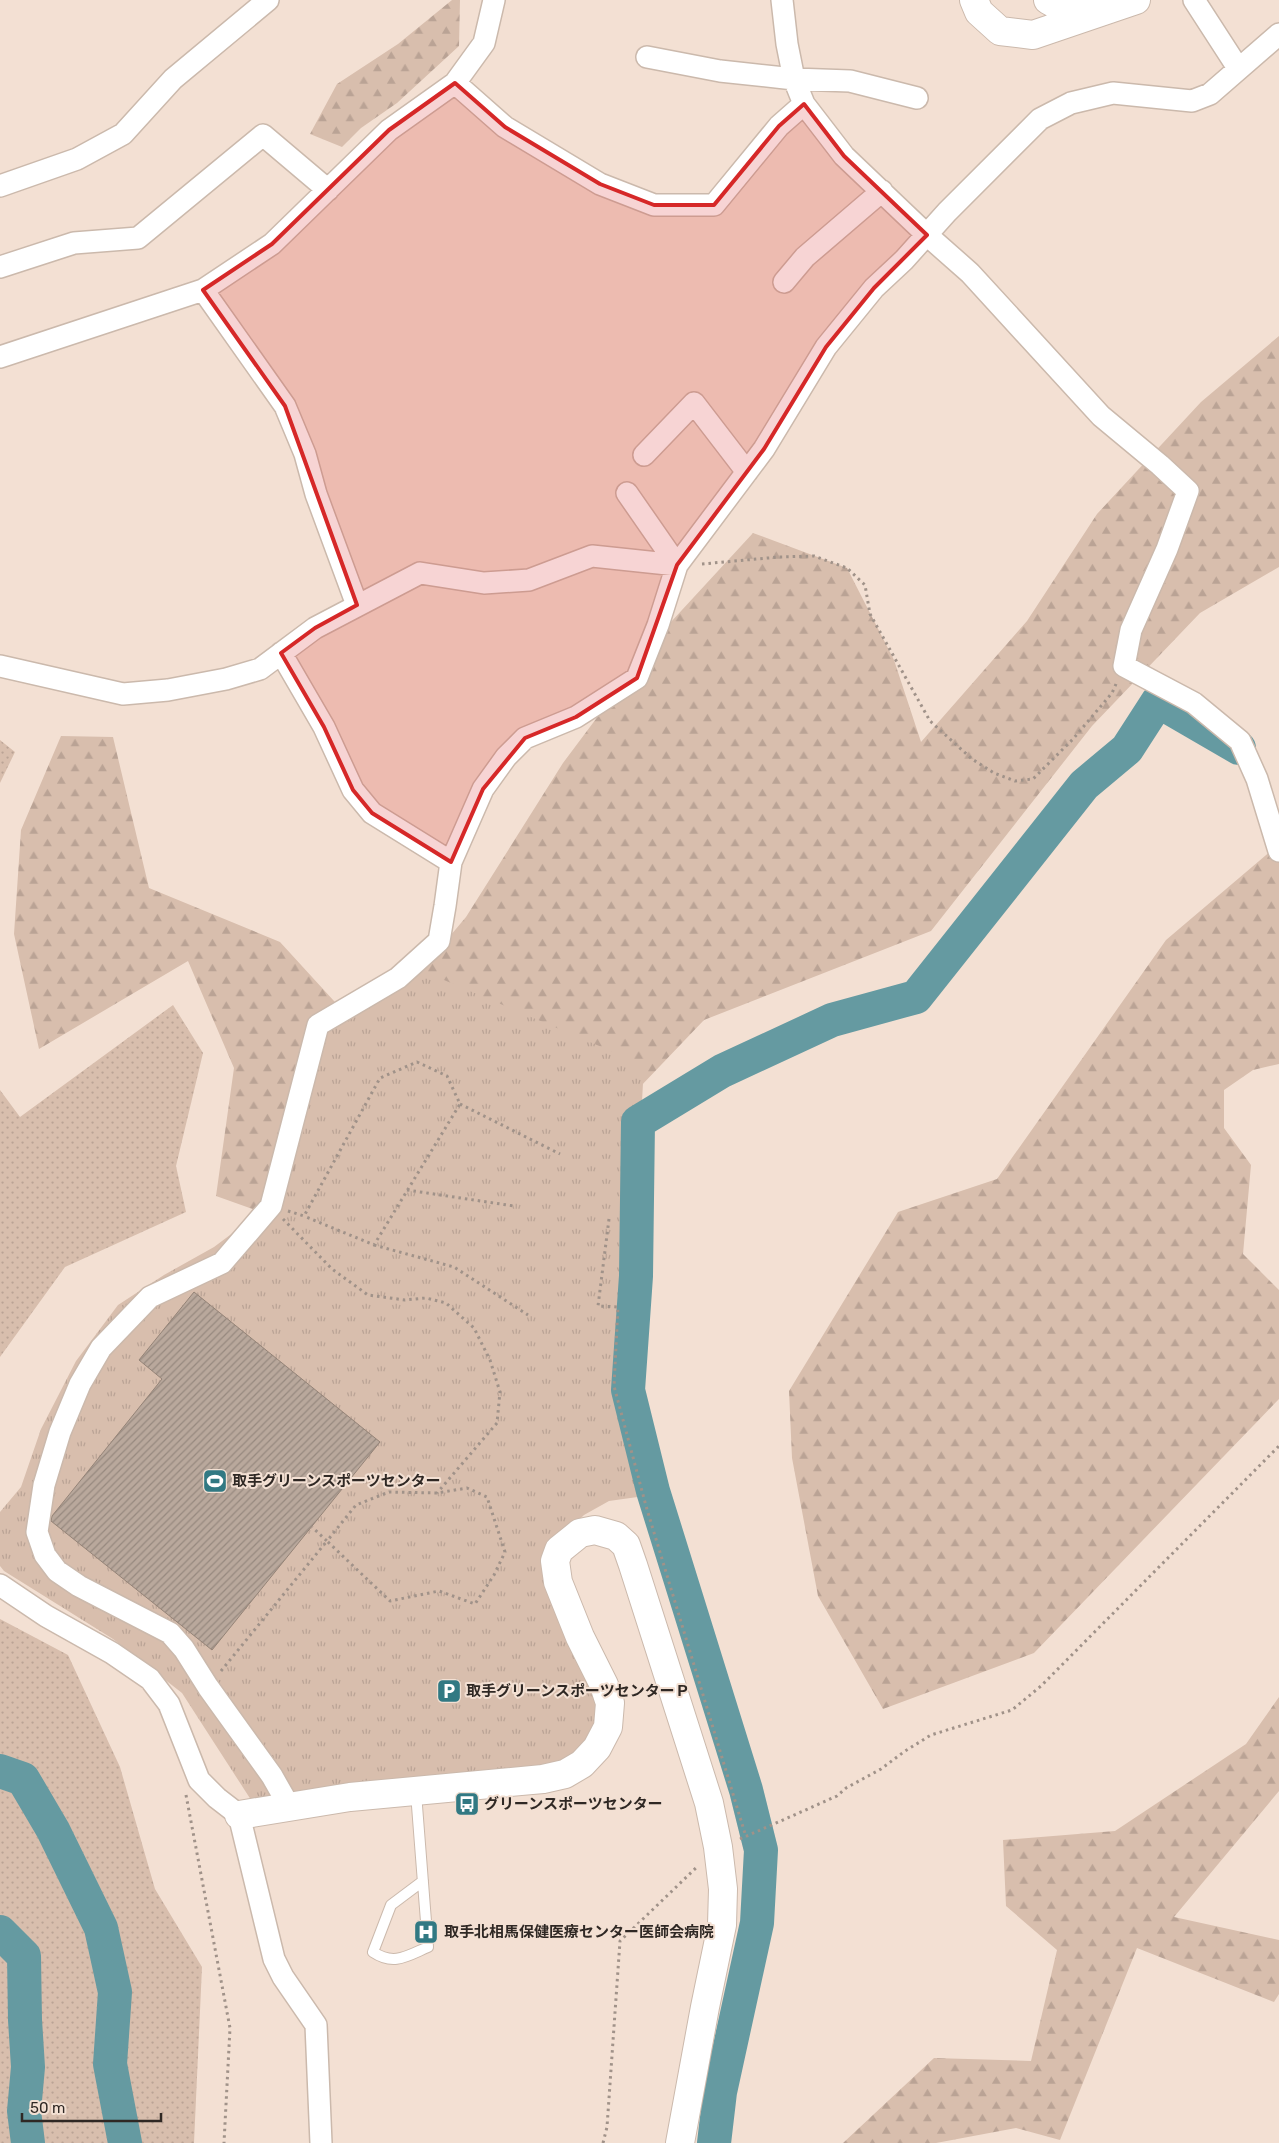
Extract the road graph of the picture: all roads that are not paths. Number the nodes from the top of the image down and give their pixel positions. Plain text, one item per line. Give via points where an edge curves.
1 (268, 0) edge
2 (494, 0) edge
3 (782, 0) edge
4 (974, 0) edge
5 (1048, 0) edge
6 (1106, 0) edge
7 (1136, 0) edge
8 (1194, 0) edge
9 (1279, 34) edge
10 (647, 57) dead end
11 (1238, 68) junction
12 (794, 79) junction
13 (455, 82) junction
14 (917, 98) dead end
15 (804, 104) junction
16 (0, 186) edge
17 (328, 190) junction
18 (882, 192) junction
19 (927, 235) junction
20 (0, 267) edge
21 (784, 282) dead end
22 (203, 290) junction
23 (0, 356) edge
24 (644, 455) dead end
25 (748, 472) junction
26 (627, 493) dead end
27 (677, 565) junction
28 (356, 606) junction
29 (281, 653) junction
30 (0, 666) edge
31 (1279, 851) edge
32 (451, 862) junction
33 (0, 1586) edge
34 (416, 1792) junction
35 (289, 1806) junction
36 (239, 1815) junction
37 (422, 1881) junction
38 (321, 2143) edge
39 (680, 2143) edge

1 - 16 street via 173,79 123,134 77,159
2 - 13 street via 484,43
3 - 12 street
4 - 7 street via 979,12 1000,31 1034,35
5 - 6 street via 1064,9
8 - 11 street
9 - 11 street
10 - 12 street via 720,71
11 - 19 street via 1210,94 1192,101 1113,93 1071,103 1040,119
12 - 14 street via 850,81
12 - 15 street
13 - 15 street via 505,127 600,184 654,205 714,204 780,126
13 - 17 street via 389,130
15 - 18 street via 844,156
17 - 20 street via 263,135 138,238 74,243
17 - 22 street via 272,244
18 - 19 street
18 - 21 street via 805,257
19 - 25 street via 874,288 826,347
19 - 31 street via 970,273 1101,416 1188,491 1131,630 1124,666 1194,703 1240,742 1257,779
22 - 23 street
22 - 28 street via 285,406 305,454
24 - 25 street via 694,403
25 - 27 street
26 - 27 street
27 - 28 street via 592,556 529,580 484,583 420,573
27 - 32 street via 637,678 576,717 525,738 483,788
28 - 29 street via 315,628
29 - 30 street via 260,669 226,679 168,690 123,694
29 - 32 street via 324,727 353,790 372,812
32 - 35 street via 439,941 398,978 318,1025 271,1206 222,1263 150,1296 101,1348 80,1384 60,1432 44,1485 37,1532 45,1555 57,1571 79,1586 170,1632 272,1776
33 - 36 street via 150,1679 169,1704 200,1780
34 - 35 street
34 - 37 lane
34 - 39 street via 564,1774 582,1764 597,1748 608,1727 610,1703 558,1582 555,1561 559,1550 580,1533 595,1530 616,1536 626,1545 709,1803 723,1889 722,1925
35 - 36 street
36 - 38 street via 274,1959 316,2025
37 - 37 lane via 428,1947 397,1960 382,1959 373,1952 391,1905

